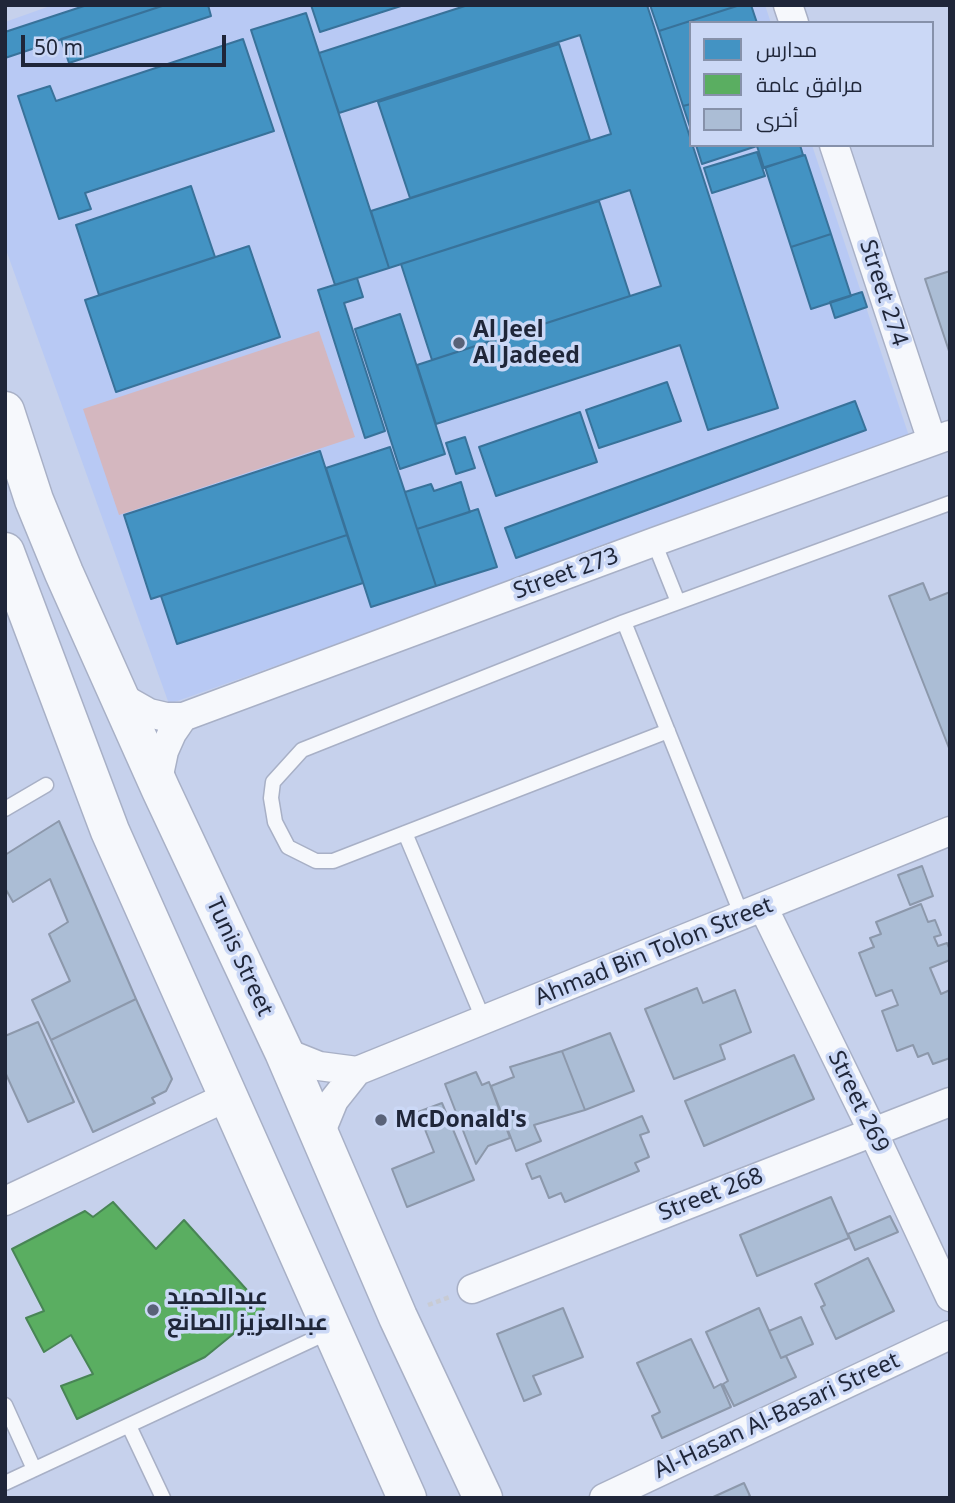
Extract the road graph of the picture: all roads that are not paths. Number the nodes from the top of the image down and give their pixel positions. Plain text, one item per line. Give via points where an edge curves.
1 (835, 147) edge
2 (5, 411) edge
3 (941, 438) edge
4 (5, 453) edge
5 (34, 500) junction
6 (950, 503) edge
7 (654, 542) junction
8 (5, 552) edge
9 (678, 602) junction
10 (624, 622) junction
11 (119, 696) junction
12 (183, 717) junction
13 (668, 731) junction
14 (46, 785) dead end
15 (161, 790) junction
16 (5, 809) edge
17 (950, 831) edge
18 (405, 833) junction
19 (753, 912) junction
20 (484, 1021) junction
21 (284, 1052) junction
22 (357, 1072) junction
23 (229, 1096) junction
24 (950, 1102) edge
25 (873, 1132) junction
26 (320, 1134) junction
27 (5, 1201) edge
28 (472, 1289) road end
29 (950, 1297) edge
30 (333, 1330) junction
31 (950, 1335) edge
32 (5, 1405) edge
33 (129, 1426) junction
34 (34, 1469) junction
35 (5, 1483) edge
36 (408, 1493) edge
37 (163, 1498) edge
38 (482, 1498) edge
39 (604, 1498) edge

1 - 3 street, Street 274
2 - 5 main road, Tunis Street
3 - 7 street, Street 273
4 - 5 main road
5 - 11 main road, Tunis Street
6 - 9 lane
7 - 9 lane
7 - 12 street, Street 273
8 - 23 main road via 110,831
9 - 10 lane
10 - 13 lane
10 - 18 lane via 302,750 273,782 275,822 288,847 316,861 333,861
11 - 12 street, Street 273 via 149,713
11 - 15 main road, Tunis Street
12 - 15 street via 164,751
13 - 18 lane
13 - 19 lane
14 - 16 lane
15 - 21 main road, Tunis Street
17 - 19 street, Ahmad Bin Tolon Street
18 - 20 lane
19 - 20 street, Ahmad Bin Tolon Street
19 - 25 street, Street 269
20 - 22 street, Ahmad Bin Tolon Street
21 - 22 street via 319,1066
21 - 26 main road, Tunis Street
22 - 26 street, Ahmad Bin Tolon Street via 334,1100
23 - 27 street
23 - 30 main road
24 - 25 street, Street 268
25 - 28 street, Street 268
25 - 29 street, Street 269
26 - 38 main road, Tunis Street
30 - 33 lane
30 - 36 main road
31 - 39 street, Al-Hasan Al-Basari Street
32 - 34 lane
33 - 34 lane
33 - 37 lane
34 - 35 lane

